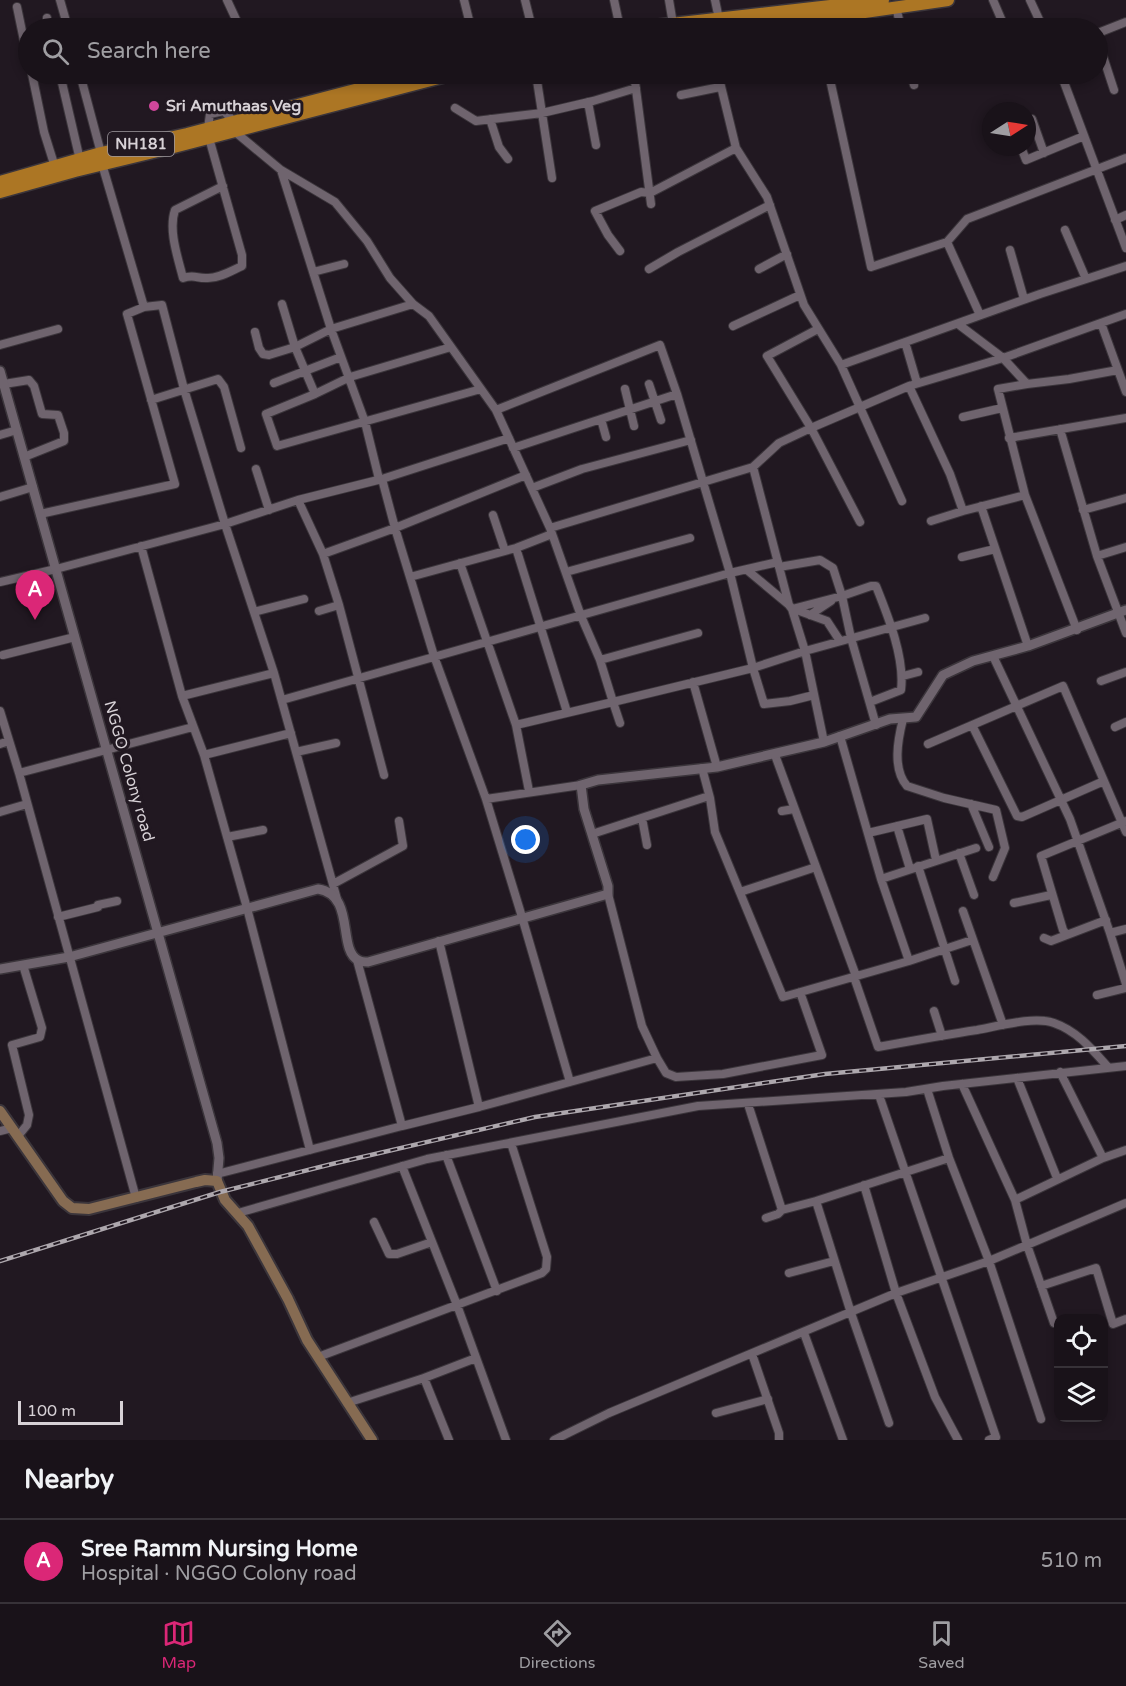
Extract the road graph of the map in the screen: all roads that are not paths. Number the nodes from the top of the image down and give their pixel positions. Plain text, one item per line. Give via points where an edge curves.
1 (60, 0) edge
2 (227, 0) edge
3 (464, 0) edge
4 (525, 0) edge
5 (614, 0) edge
6 (669, 0) edge
7 (715, 0) edge
8 (883, 0) edge
9 (948, 0) edge
10 (993, 0) edge
11 (1030, 0) edge
12 (859, 5) edge
13 (17, 7) dead end
14 (896, 8) junction
15 (19, 18) edge
16 (65, 18) edge
17 (235, 18) edge
18 (468, 18) edge
19 (530, 18) edge
20 (618, 18) edge
21 (672, 18) edge
22 (718, 18) edge
23 (763, 18) edge
24 (838, 18) edge
25 (898, 18) edge
26 (1001, 18) edge
27 (1038, 18) edge
28 (1126, 22) edge
29 (1108, 29) edge
30 (1108, 72) edge
31 (34, 84) edge
32 (62, 84) edge
33 (82, 84) edge
34 (375, 84) edge
35 (403, 84) edge
36 (538, 84) edge
37 (635, 84) edge
38 (720, 84) edge
39 (831, 84) edge
40 (1065, 84) edge
41 (720, 87) junction
42 (636, 88) junction
43 (1114, 90) dead end
44 (362, 92) junction
45 (681, 95) dead end
46 (588, 102) junction
47 (455, 108) dead end
48 (542, 112) junction
49 (490, 119) junction
50 (234, 126) junction
51 (1036, 130) edge
52 (208, 133) junction
53 (1084, 136) junction
54 (596, 145) dead end
55 (736, 148) junction
56 (1044, 153) junction
57 (1024, 156) edge
58 (101, 159) junction
59 (508, 159) dead end
60 (1126, 159) edge
61 (80, 160) junction
62 (55, 167) junction
63 (281, 170) junction
64 (1097, 170) junction
65 (552, 178) dead end
66 (0, 182) edge
67 (223, 186) junction
68 (0, 192) edge
69 (650, 193) junction
70 (651, 204) dead end
71 (770, 205) junction
72 (1126, 216) edge
73 (1115, 220) junction
74 (1065, 230) dead end
75 (947, 242) junction
76 (1126, 248) edge
77 (1010, 250) dead end
78 (620, 251) dead end
79 (787, 254) junction
80 (344, 264) dead end
81 (1126, 266) edge
82 (650, 269) dead end
83 (759, 269) dead end
84 (313, 272) junction
85 (1086, 279) junction
86 (800, 296) junction
87 (1024, 299) junction
88 (282, 304) dead end
89 (413, 304) junction
90 (144, 307) junction
91 (1126, 314) edge
92 (980, 315) junction
93 (1101, 323) junction
94 (958, 324) junction
95 (733, 327) dead end
96 (58, 329) dead end
97 (331, 329) junction
98 (819, 329) junction
99 (255, 332) dead end
100 (905, 342) junction
101 (0, 345) edge
102 (295, 347) junction
103 (451, 347) junction
104 (341, 357) junction
105 (1003, 358) junction
106 (841, 365) junction
107 (1118, 370) junction
108 (304, 372) junction
109 (350, 377) junction
110 (1, 378) edge
111 (274, 383) dead end
112 (650, 384) dead end
113 (1027, 384) junction
114 (913, 385) junction
115 (184, 389) junction
116 (481, 389) junction
117 (625, 389) dead end
118 (1126, 392) edge
119 (315, 394) junction
120 (677, 394) junction
121 (151, 400) junction
122 (656, 401) junction
123 (861, 408) junction
124 (1002, 408) junction
125 (496, 410) junction
126 (630, 410) junction
127 (963, 417) dead end
128 (1126, 418) edge
129 (601, 419) junction
130 (661, 420) dead end
131 (365, 422) junction
132 (634, 426) dead end
133 (811, 428) junction
134 (1060, 429) junction
135 (17, 430) junction
136 (0, 435) edge
137 (606, 437) dead end
138 (509, 438) junction
139 (1009, 438) junction
140 (691, 440) junction
141 (241, 448) dead end
142 (513, 448) junction
143 (24, 457) junction
144 (753, 467) junction
145 (256, 469) dead end
146 (526, 475) junction
147 (381, 479) junction
148 (703, 482) junction
149 (33, 487) junction
150 (532, 488) junction
151 (1025, 495) junction
152 (0, 497) edge
153 (1126, 498) edge
154 (298, 501) junction
155 (902, 501) dead end
156 (981, 506) junction
157 (269, 510) junction
158 (1083, 510) junction
159 (963, 511) junction
160 (40, 514) junction
161 (493, 515) dead end
162 (860, 522) dead end
163 (931, 522) dead end
164 (225, 524) junction
165 (395, 528) junction
166 (551, 531) junction
167 (690, 538) dead end
168 (141, 546) junction
169 (1126, 547) edge
170 (516, 548) junction
171 (995, 549) junction
172 (505, 551) junction
173 (323, 554) junction
174 (1097, 556) junction
175 (962, 557) dead end
176 (460, 563) junction
177 (779, 564) junction
178 (56, 569) junction
179 (747, 570) junction
180 (566, 572) junction
181 (730, 573) junction
182 (410, 577) junction
183 (0, 582) edge
184 (838, 597) junction
185 (304, 599) dead end
186 (339, 605) junction
187 (791, 607) junction
188 (319, 611) dead end
189 (254, 612) junction
190 (1122, 612) edge
191 (810, 615) junction
192 (581, 616) junction
193 (925, 618) dead end
194 (891, 626) junction
195 (541, 628) junction
196 (1077, 630) junction
197 (698, 633) dead end
198 (1126, 633) edge
199 (75, 637) junction
200 (851, 638) junction
201 (840, 641) junction
202 (488, 643) junction
203 (1028, 646) junction
204 (805, 651) junction
205 (3, 655) dead end
206 (435, 656) junction
207 (993, 656) junction
208 (600, 660) junction
209 (753, 668) junction
210 (918, 672) dead end
211 (1126, 672) edge
212 (274, 673) junction
213 (903, 676) junction
214 (358, 678) junction
215 (1101, 681) dead end
216 (693, 682) junction
217 (814, 695) junction
218 (182, 696) junction
219 (282, 700) junction
220 (613, 702) junction
221 (870, 702) junction
222 (1017, 706) junction
223 (0, 711) edge
224 (567, 712) junction
225 (903, 719) junction
226 (1126, 722) edge
227 (620, 723) dead end
228 (516, 725) junction
229 (876, 725) junction
230 (972, 725) junction
231 (193, 727) junction
232 (1115, 727) dead end
233 (291, 733) junction
234 (840, 736) junction
235 (9, 741) junction
236 (825, 742) junction
237 (336, 743) dead end
238 (0, 744) edge
239 (928, 744) dead end
240 (107, 750) junction
241 (296, 752) junction
242 (204, 755) junction
243 (775, 755) junction
244 (717, 767) junction
245 (702, 768) junction
246 (19, 773) junction
247 (384, 775) dead end
248 (1104, 781) junction
249 (581, 785) junction
250 (529, 791) junction
251 (710, 796) junction
252 (486, 799) junction
253 (1061, 800) junction
254 (27, 804) junction
255 (971, 804) junction
256 (794, 809) junction
257 (782, 811) dead end
258 (0, 812) edge
259 (642, 818) junction
260 (399, 821) dead end
261 (1124, 822) edge
262 (897, 826) junction
263 (262, 830) dead end
264 (1126, 832) edge
265 (868, 833) junction
266 (592, 834) junction
267 (227, 837) junction
268 (1079, 841) junction
269 (647, 845) dead end
270 (989, 847) dead end
271 (976, 848) dead end
272 (959, 853) junction
273 (936, 860) junction
274 (918, 866) junction
275 (816, 867) junction
276 (910, 869) junction
277 (993, 877) dead end
278 (881, 879) junction
279 (333, 884) junction
280 (740, 892) junction
281 (608, 894) junction
282 (974, 895) dead end
283 (1052, 895) junction
284 (338, 899) junction
285 (117, 901) dead end
286 (1014, 903) dead end
287 (247, 909) junction
288 (963, 911) dead end
289 (58, 917) junction
290 (522, 917) junction
291 (1106, 920) junction
292 (1126, 928) edge
293 (159, 933) junction
294 (1110, 933) junction
295 (1067, 935) junction
296 (1044, 938) dead end
297 (972, 940) junction
298 (439, 941) junction
299 (945, 949) junction
300 (69, 957) junction
301 (357, 960) junction
302 (909, 961) junction
303 (23, 965) junction
304 (0, 969) edge
305 (855, 976) junction
306 (955, 981) dead end
307 (1126, 986) edge
308 (800, 992) junction
309 (1097, 995) dead end
310 (934, 1011) dead end
311 (1003, 1025) junction
312 (942, 1036) junction
313 (657, 1058) junction
314 (1107, 1066) junction
315 (1126, 1066) edge
316 (1060, 1072) junction
317 (1017, 1078) junction
318 (570, 1082) junction
319 (962, 1084) junction
320 (927, 1089) junction
321 (879, 1095) junction
322 (748, 1104) junction
323 (479, 1107) junction
324 (0, 1111) edge
325 (402, 1126) junction
326 (0, 1131) edge
327 (15, 1132) junction
328 (511, 1143) junction
329 (310, 1150) junction
330 (1124, 1150) edge
331 (446, 1155) junction
332 (949, 1158) junction
333 (1103, 1158) junction
334 (1126, 1160) edge
335 (402, 1166) junction
336 (905, 1173) junction
337 (217, 1178) junction
338 (1057, 1178) junction
339 (864, 1185) junction
340 (136, 1198) junction
341 (1015, 1200) junction
342 (816, 1201) junction
343 (1126, 1203) edge
344 (782, 1210) junction
345 (238, 1213) junction
346 (766, 1218) dead end
347 (374, 1222) dead end
348 (432, 1242) junction
349 (1027, 1245) junction
350 (834, 1261) junction
351 (988, 1261) junction
352 (789, 1273) dead end
353 (942, 1276) junction
354 (1041, 1286) junction
355 (497, 1291) junction
356 (896, 1293) junction
357 (457, 1305) junction
358 (850, 1313) junction
359 (1126, 1319) edge
360 (1054, 1323) dead end
361 (804, 1333) junction
362 (752, 1354) junction
363 (318, 1357) junction
364 (476, 1358) junction
365 (424, 1378) junction
366 (768, 1399) junction
367 (347, 1403) junction
368 (716, 1413) dead end
369 (1041, 1419) dead end
370 (889, 1423) dead end
371 (372, 1440) edge
372 (449, 1440) edge
373 (506, 1440) edge
374 (554, 1440) edge
375 (779, 1440) edge
376 (843, 1440) edge
377 (958, 1440) edge
378 (989, 1440) edge

1 - 16 street
2 - 17 street
3 - 18 street
4 - 19 street
5 - 20 street
6 - 21 street
7 - 22 street
8 - 12 highway
9 - 14 highway
10 - 26 street
11 - 27 street
12 - 14 highway
12 - 23 highway
12 - 24 highway
13 - 15 street
14 - 25 street
28 - 29 street
30 - 43 street
31 - 62 street
32 - 61 street
33 - 58 street
34 - 44 highway, NH181
35 - 44 highway, NH181
36 - 48 street
37 - 42 street
38 - 41 street
39 - 75 street via 871,267
40 - 53 street
41 - 45 street
41 - 55 street
42 - 46 street
42 - 69 street
44 - 50 highway, NH181
46 - 48 street
46 - 54 street
47 - 49 street via 476,121
48 - 49 street
48 - 65 street
49 - 59 street
50 - 52 highway, NH181
50 - 52 street via 224,111 210,114
50 - 63 street
51 - 56 street
52 - 58 highway, NH181
52 - 67 street
53 - 56 street
53 - 64 street
55 - 69 street
55 - 71 street
56 - 57 street via 1026,160
58 - 61 highway, NH181
58 - 68 highway, NH181
58 - 90 street
60 - 64 street
61 - 62 highway, NH181
62 - 66 highway, NH181
63 - 84 street
63 - 89 street via 335,202
64 - 73 street
64 - 75 street via 967,219
67 - 67 street via 243,266 222,276 183,278 172,219 175,210
69 - 70 street
69 - 78 street via 641,192 591,210
71 - 79 street
71 - 82 street
72 - 73 street
73 - 76 street
74 - 85 street
75 - 92 street
77 - 87 street
79 - 83 street
79 - 86 street
80 - 84 street
81 - 85 street
84 - 97 street
85 - 87 street
86 - 95 street
86 - 98 street
87 - 92 street
88 - 102 street
89 - 97 street
89 - 103 street via 429,316
90 - 115 street via 162,305
90 - 121 street via 127,314
91 - 93 street
92 - 94 street
93 - 105 street
93 - 107 street
94 - 100 street
94 - 105 street
96 - 101 street
97 - 102 street
97 - 104 street
98 - 106 street
98 - 133 street via 767,356
99 - 102 street via 263,354
100 - 106 street
100 - 114 street
102 - 108 street
103 - 109 street
103 - 116 street
104 - 108 street
104 - 109 street
105 - 113 street
105 - 114 street
106 - 123 street
107 - 113 street
107 - 118 street
108 - 111 street
108 - 119 street
109 - 119 street
109 - 131 street
110 - 135 street, NGGO Colony road
110 - 143 street via 29,380 42,414 58,415 64,433 64,441
112 - 122 street
113 - 124 street via 998,389
114 - 123 street
114 - 159 street
115 - 121 street
115 - 141 street via 218,379 224,387
115 - 164 street
116 - 125 street
116 - 131 street
117 - 126 street
119 - 131 street via 266,414 277,446
120 - 122 street
120 - 125 street via 660,345
120 - 140 street
121 - 160 street via 175,484
122 - 126 street
122 - 130 street
123 - 133 street
123 - 155 street
124 - 127 street
124 - 139 street
125 - 138 street
126 - 129 street
126 - 132 street
128 - 134 street
129 - 137 street
129 - 142 street
131 - 147 street
133 - 144 street via 779,443
133 - 162 street
134 - 139 street
134 - 158 street
135 - 136 street
135 - 143 street, NGGO Colony road
138 - 142 street
138 - 147 street
139 - 151 street
140 - 148 street
140 - 150 street via 582,469
142 - 146 street
143 - 149 street, NGGO Colony road
144 - 148 street
144 - 177 street
145 - 157 street
146 - 150 street
146 - 165 street
147 - 154 street
147 - 165 street
148 - 166 street
148 - 181 street
149 - 152 street
149 - 160 street, NGGO Colony road
150 - 166 street
151 - 156 street
151 - 196 street
153 - 158 street
154 - 157 street
154 - 173 street
156 - 159 street
156 - 171 street
157 - 164 street
158 - 174 street
159 - 163 street
160 - 178 street, NGGO Colony road
161 - 172 street
164 - 168 street
164 - 189 street
165 - 173 street
165 - 182 street
166 - 170 street
166 - 180 street
167 - 180 street
168 - 178 street
168 - 218 street
169 - 174 street
170 - 172 street
170 - 195 street
171 - 175 street
171 - 203 street
172 - 176 street
173 - 186 street
174 - 190 street
176 - 182 street
176 - 202 street
177 - 179 street
177 - 184 street via 820,560 833,568
177 - 187 street
178 - 183 street
178 - 199 street, NGGO Colony road
179 - 181 street
179 - 187 street
180 - 192 street
181 - 192 street
181 - 209 street
182 - 206 street
184 - 187 street
184 - 191 street
184 - 194 street via 876,586
184 - 200 street
185 - 189 street
186 - 188 street
186 - 214 street
187 - 191 street
187 - 204 street
189 - 212 street
190 - 196 street
190 - 198 street
191 - 201 street via 827,621
192 - 195 street
192 - 208 street
193 - 194 street
194 - 200 street
194 - 213 street
195 - 202 street
195 - 224 street
196 - 203 street
197 - 208 street
199 - 205 street
199 - 240 street, NGGO Colony road
200 - 201 street
200 - 221 street
201 - 204 street
202 - 206 street
202 - 228 street
203 - 207 street
204 - 209 street
204 - 217 street
206 - 214 street
206 - 252 street
207 - 222 street
207 - 225 street via 943,675 916,717
208 - 220 street
209 - 216 street
209 - 217 street via 764,704
210 - 213 street
211 - 215 street
212 - 218 street
212 - 219 street
213 - 221 street via 901,690
214 - 219 street
214 - 247 street
216 - 220 street
216 - 244 street
217 - 236 street
218 - 231 street
219 - 233 street
220 - 224 street
220 - 227 street
221 - 229 street
222 - 230 street
222 - 248 street via 1063,686
222 - 253 street
223 - 235 street
224 - 228 street
225 - 229 street
225 - 255 street via 896,745 904,783
226 - 232 street
228 - 250 street
229 - 234 street
230 - 239 street
230 - 253 street via 1017,816
231 - 240 street
231 - 242 street
233 - 241 street
233 - 242 street
234 - 236 street
234 - 265 street
235 - 238 street
235 - 246 street
236 - 243 street
237 - 241 street
240 - 246 street
240 - 293 street, NGGO Colony road
241 - 279 street
242 - 267 street
243 - 244 street
243 - 256 street
244 - 245 street
245 - 249 street
245 - 251 street
246 - 254 street
248 - 253 street
248 - 261 street
249 - 250 street
249 - 266 street
250 - 252 street
251 - 259 street
251 - 280 street via 716,832
252 - 290 street
253 - 268 street
254 - 258 street
254 - 289 street
255 - 270 street
255 - 277 street via 996,810 1005,849
256 - 257 street
256 - 275 street
259 - 266 street
259 - 269 street
260 - 279 street via 403,846
261 - 264 street
261 - 268 street
262 - 265 street
262 - 273 street via 927,819
262 - 276 street
263 - 267 street
265 - 278 street
266 - 281 street
267 - 287 street
268 - 283 street via 1041,856
268 - 291 street
271 - 272 street
272 - 273 street
272 - 282 street
273 - 274 street
274 - 276 street
274 - 299 street
275 - 280 street
275 - 305 street
276 - 278 street
278 - 302 street
279 - 284 street
280 - 308 street via 783,997
281 - 290 street
281 - 313 street via 642,1026
283 - 286 street
283 - 295 street
284 - 287 street via 318,889
284 - 301 street via 351,952
285 - 289 street
287 - 293 street
287 - 329 street
288 - 297 street
289 - 300 street
290 - 298 street
290 - 318 street
291 - 294 street
291 - 295 street
292 - 294 street
293 - 300 street
293 - 337 street, NGGO Colony road via 217,1143
294 - 307 street
295 - 296 street via 1052,941
297 - 299 street
297 - 311 street
298 - 301 street via 368,962
298 - 323 street
299 - 302 street
299 - 306 street
300 - 303 street
300 - 340 street
301 - 325 street
302 - 305 street
303 - 304 street
303 - 327 street via 42,1028 40,1037 12,1045 29,1115 27,1125
305 - 308 street
305 - 312 street via 878,1047
307 - 309 street
308 - 313 street via 822,1055 723,1074 676,1077 666,1073
310 - 312 street
311 - 312 street
311 - 314 street via 1053,1023 1084,1041
313 - 318 street
314 - 315 street
314 - 316 street
316 - 317 street
316 - 333 street
317 - 319 street
317 - 338 street
318 - 323 street
319 - 320 street
319 - 341 street
320 - 321 street
320 - 332 street
321 - 322 street
321 - 336 street
322 - 328 street via 698,1106
322 - 344 street
323 - 325 street
324 - 327 main road
325 - 329 street
326 - 327 street
327 - 340 main road via 72,1208 89,1209
328 - 331 street
328 - 355 street via 547,1257 546,1269
329 - 337 street
330 - 333 street
330 - 334 street
331 - 335 street
331 - 355 street
332 - 336 street
332 - 351 street
333 - 338 street
335 - 345 street
335 - 348 street
336 - 339 street
336 - 353 street
337 - 340 main road
337 - 345 main road via 225,1200
338 - 341 street
339 - 342 street
339 - 356 street
341 - 349 street
342 - 344 street
342 - 350 street
343 - 349 street
344 - 346 street
345 - 363 main road
347 - 348 street via 389,1254
348 - 357 street
349 - 351 street
349 - 354 street
350 - 352 street
350 - 358 street
351 - 353 street
351 - 369 street
353 - 356 street
353 - 378 street via 996,1437
354 - 359 street via 1096,1268 1113,1324
354 - 360 street
355 - 357 street
356 - 358 street
356 - 377 street via 935,1397
357 - 363 street
357 - 364 street
358 - 361 street
358 - 370 street
361 - 362 street
361 - 376 street
362 - 366 street
362 - 374 street
363 - 367 main road
364 - 365 street
364 - 373 street
365 - 367 street
365 - 372 street
366 - 368 street
366 - 375 street
367 - 371 main road

